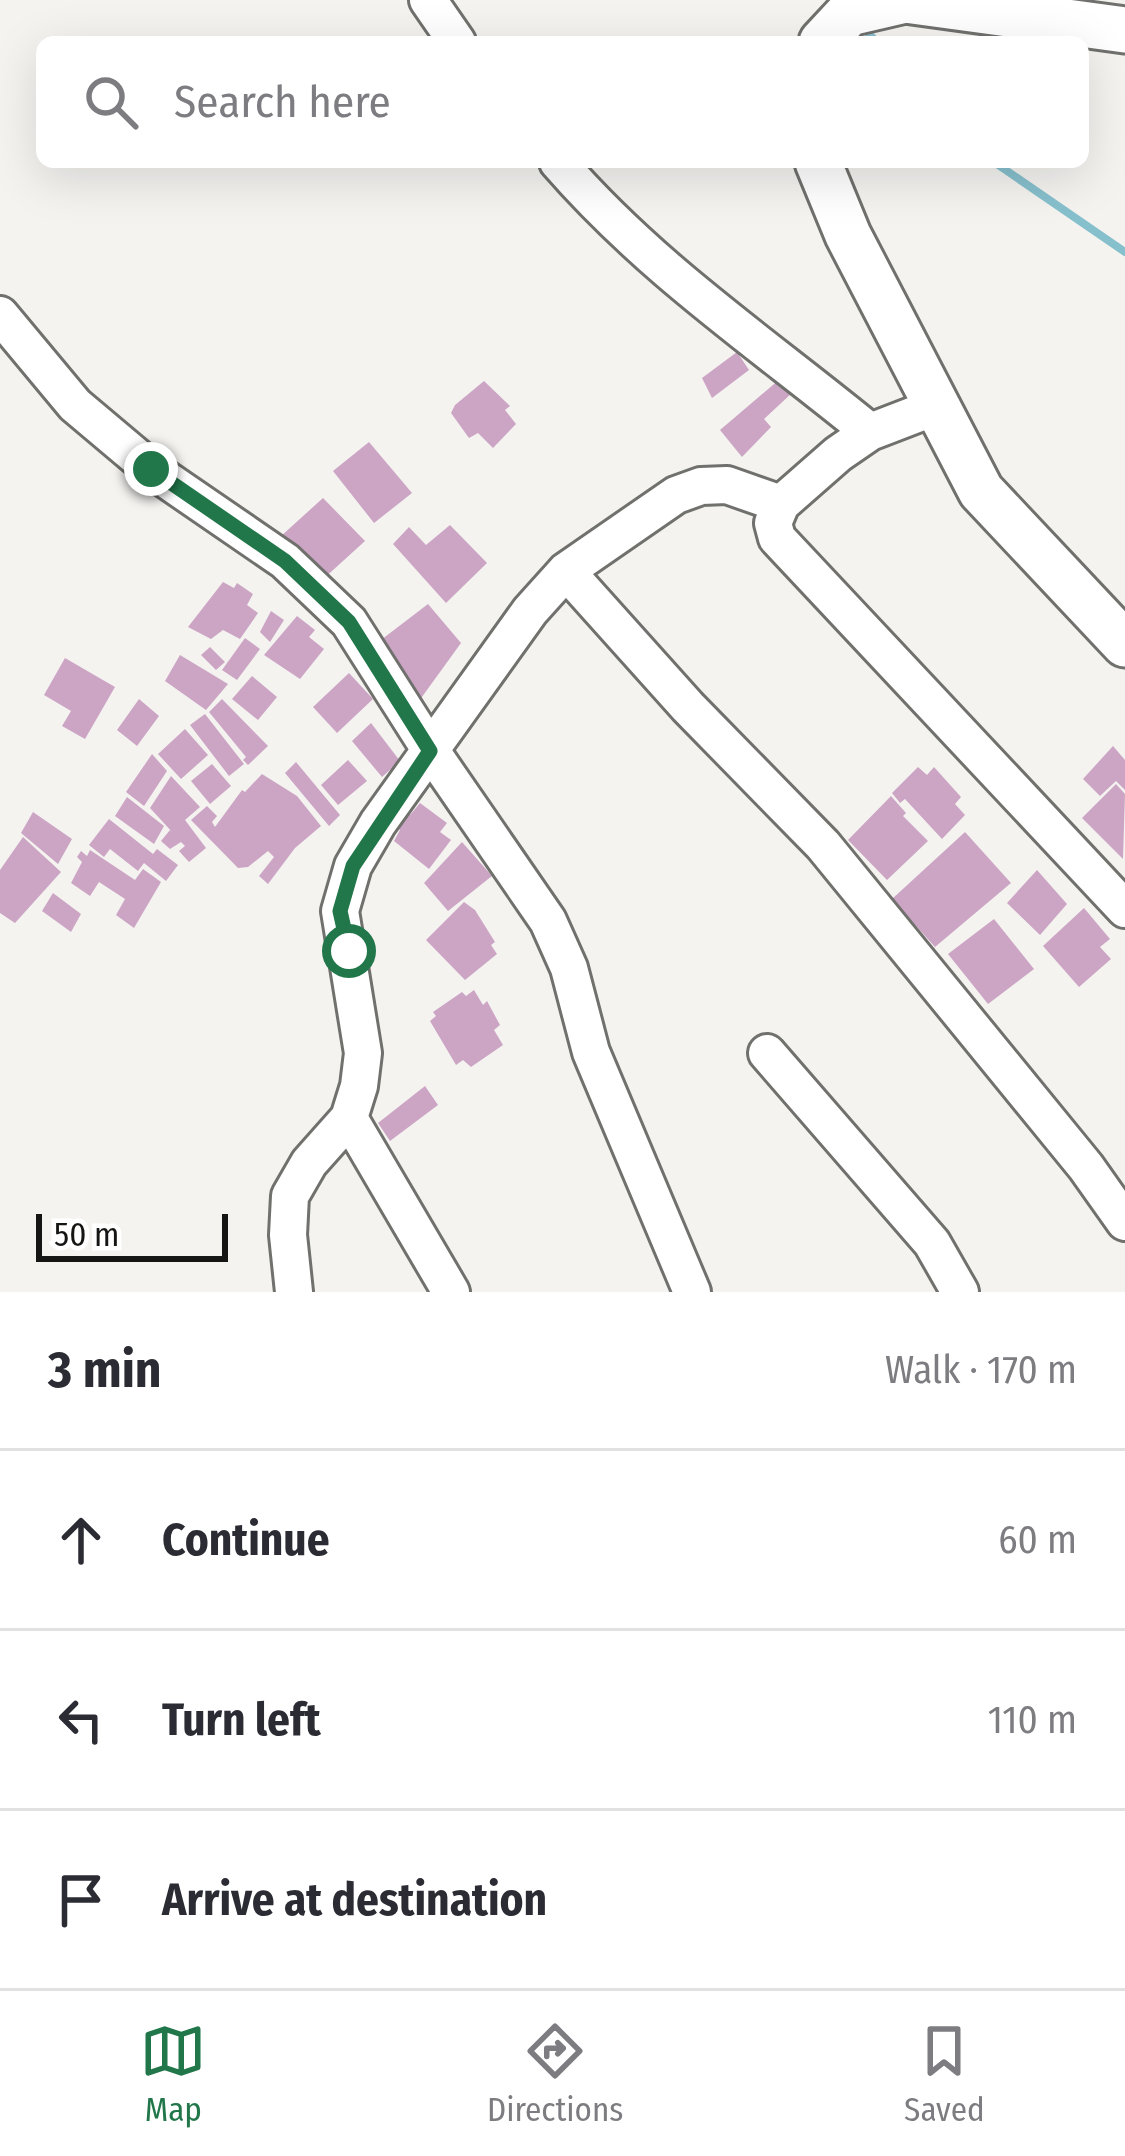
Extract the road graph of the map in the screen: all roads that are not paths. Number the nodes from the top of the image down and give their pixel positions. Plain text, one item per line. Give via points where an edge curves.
1 (428, 0) edge
2 (1125, 30) edge
3 (453, 36) edge
4 (828, 36) edge
5 (563, 168) edge
6 (820, 168) edge
7 (0, 315) edge
8 (935, 407) junction
9 (870, 432) junction
10 (781, 504) junction
11 (566, 571) junction
12 (1125, 644) edge
13 (430, 751) junction
14 (1125, 909) edge
15 (767, 1053) dead end
16 (349, 1118) junction
17 (1125, 1222) edge
18 (294, 1292) edge
19 (451, 1292) edge
20 (692, 1292) edge
21 (960, 1292) edge

1 - 3 street
2 - 4 main road via 905,0 849,13
5 - 9 street via 607,219 703,303
6 - 8 main road
7 - 13 street via 75,405 151,469 285,561 349,622
8 - 9 street
8 - 12 main road via 981,491
9 - 10 street
10 - 11 street via 727,485 701,486
10 - 14 street via 777,538
11 - 13 street
11 - 17 street via 823,845
13 - 16 street via 353,866 340,911 362,1053
13 - 20 street via 548,921 591,1052
15 - 21 street via 932,1243
16 - 18 street via 290,1196
16 - 19 street

